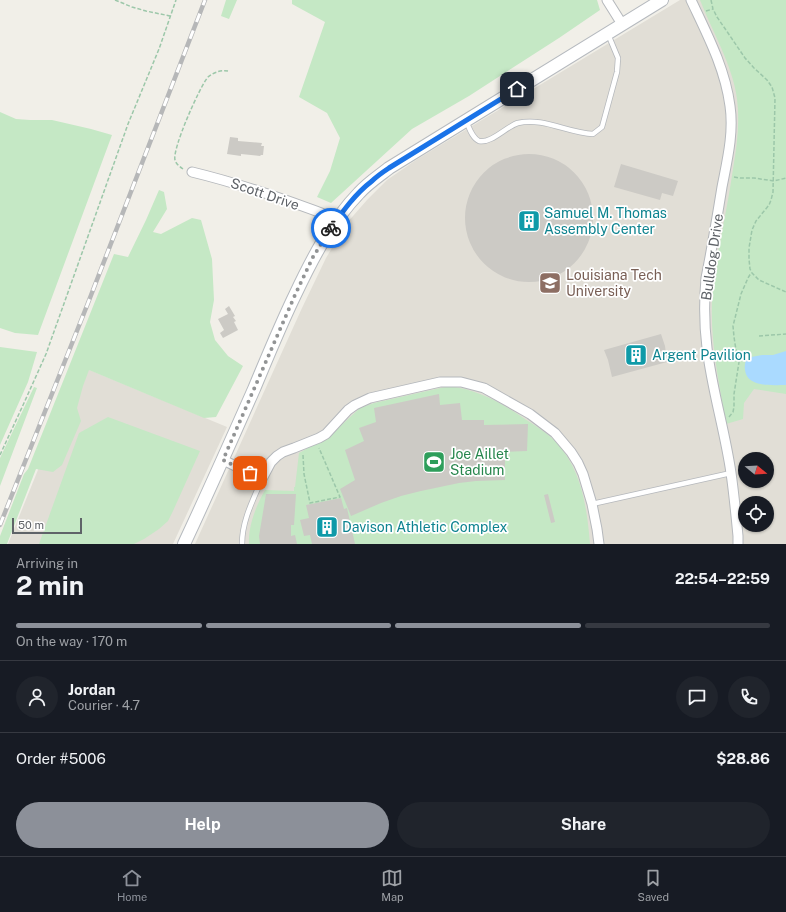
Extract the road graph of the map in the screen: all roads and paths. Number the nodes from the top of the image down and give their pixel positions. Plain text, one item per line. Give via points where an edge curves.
1 (115, 0) edge
2 (176, 0) edge
3 (607, 0) edge
4 (662, 0) edge
5 (692, 0) edge
6 (711, 0) edge
7 (713, 9) junction
8 (704, 12) dead end
9 (170, 16) junction
10 (622, 24) junction
11 (608, 33) junction
12 (228, 71) dead end
13 (466, 121) junction
14 (192, 172) joint
15 (732, 177) dead end
16 (786, 178) edge
17 (774, 180) junction
18 (337, 219) junction
19 (752, 273) junction
20 (786, 292) edge
21 (786, 334) edge
22 (759, 336) dead end
23 (725, 419) dead end
24 (319, 447) dead end
25 (0, 455) edge
26 (303, 455) dead end
27 (223, 460) junction
28 (731, 473) junction
29 (262, 479) junction
30 (592, 504) junction
31 (184, 544) edge
32 (242, 544) edge
33 (598, 544) edge
34 (738, 544) edge

1 - 9 path
2 - 9 path
3 - 10 street
4 - 10 main road
5 - 28 street, Bulldog Drive via 716,52 732,119 728,157 706,278 705,310 707,348
6 - 7 path
7 - 8 path
7 - 17 path via 745,58 772,87 775,98
9 - 25 path via 128,124 46,354
10 - 11 main road
11 - 13 main road
11 - 13 lane via 618,58 617,72 602,127 593,134 531,121 516,123 488,140 480,141 474,137
12 - 14 path via 219,71 206,81 179,139 175,159 182,169
13 - 18 main road via 389,168 359,193
14 - 18 street, Scott Drive via 275,196
15 - 17 path
16 - 17 path
17 - 19 path via 771,200 752,230 749,259
18 - 27 main road via 299,285
19 - 20 path via 759,280
19 - 23 path via 741,294 733,326 739,362 733,412
21 - 22 path
24 - 26 path via 340,497 310,503
27 - 29 street
27 - 31 main road
28 - 30 lane
28 - 34 street, Bulldog Drive
29 - 30 street via 277,456 326,434 348,410 364,401 430,384 452,382 484,388 530,414 555,433 578,463
29 - 32 lane via 248,511
30 - 33 street

